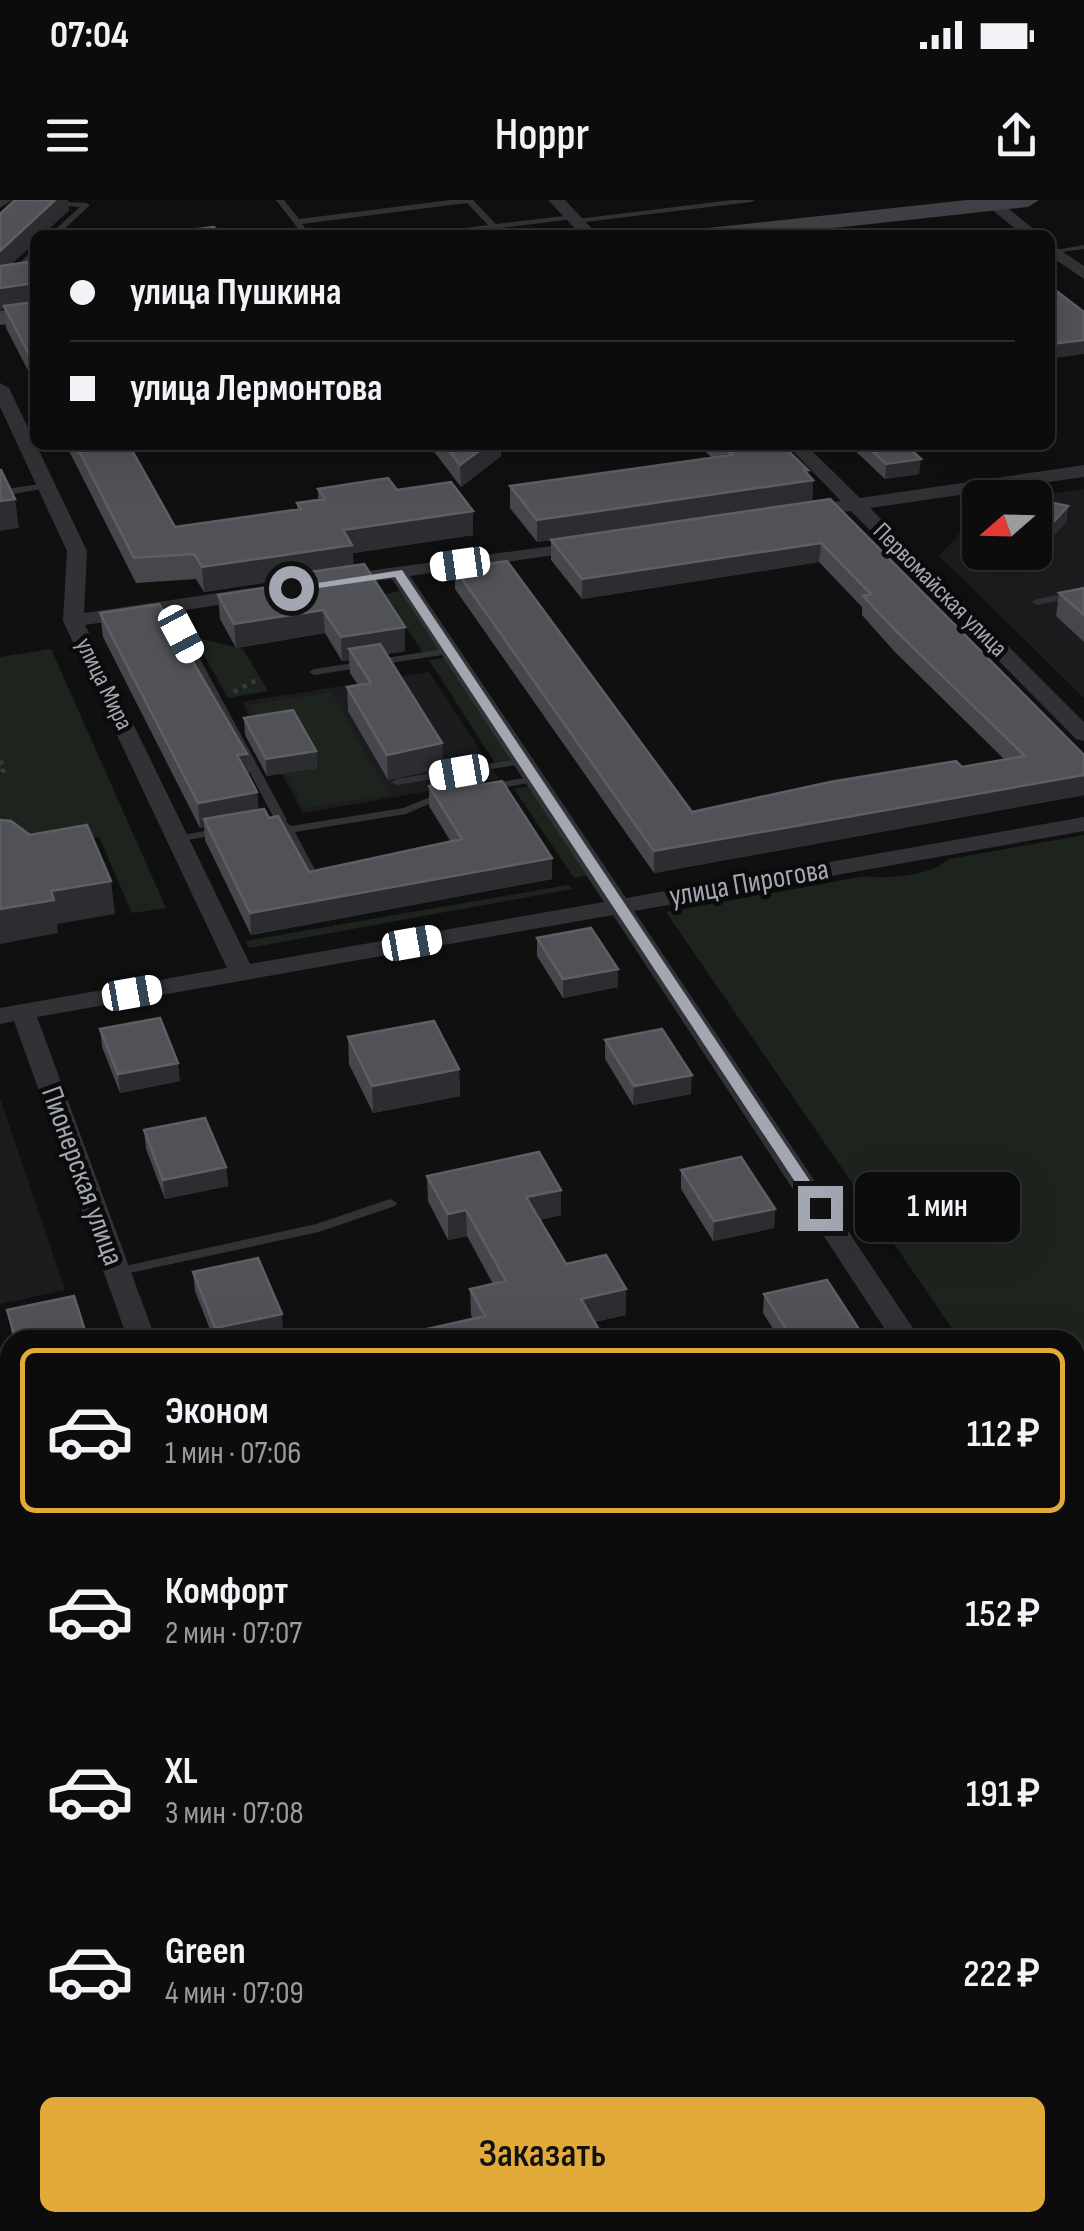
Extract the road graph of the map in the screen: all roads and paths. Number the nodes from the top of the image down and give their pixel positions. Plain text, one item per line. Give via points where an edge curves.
1 (26, 200) edge
2 (280, 200) edge
3 (470, 200) edge
4 (556, 200) edge
5 (644, 200) edge
6 (750, 200) edge
7 (1028, 200) edge
8 (88, 202) edge
9 (990, 202) edge
10 (656, 212) junction
11 (575, 219) junction
12 (297, 222) junction
13 (494, 227) junction
14 (58, 230) edge
15 (303, 230) edge
16 (469, 230) edge
17 (585, 230) edge
18 (751, 230) edge
19 (1026, 230) edge
20 (1084, 247) edge
21 (1055, 249) edge
22 (1055, 251) edge
23 (1084, 274) edge
24 (30, 315) edge
25 (0, 318) edge
26 (1, 390) edge
27 (801, 450) edge
28 (1084, 472) edge
29 (46, 486) junction
30 (0, 492) edge
31 (854, 504) junction
32 (775, 516) edge
33 (618, 540) edge
34 (398, 573) junction
35 (317, 584) edge
36 (273, 591) edge
37 (1084, 594) edge
38 (1037, 602) dead end
39 (167, 607) junction
40 (73, 620) junction
41 (450, 651) junction
42 (314, 672) dead end
43 (1084, 734) edge
44 (0, 762) edge
45 (530, 770) junction
46 (0, 776) edge
47 (396, 782) dead end
48 (467, 790) edge
49 (450, 794) edge
50 (264, 823) edge
51 (1084, 824) edge
52 (285, 825) junction
53 (229, 830) edge
54 (178, 839) junction
55 (314, 881) edge
56 (621, 905) junction
57 (242, 974) junction
58 (11, 1014) edge
59 (390, 1203) dead end
60 (116, 1272) junction
61 (138, 1330) edge
62 (900, 1330) edge

1 - 8 lane
2 - 12 lane
3 - 12 lane
3 - 13 lane
4 - 11 street
5 - 10 lane
6 - 10 lane
7 - 9 street
8 - 14 lane
9 - 18 street
9 - 19 street
10 - 11 lane
11 - 13 lane
11 - 17 street
12 - 15 lane
13 - 16 lane
20 - 21 lane
22 - 23 street
24 - 25 street
26 - 29 street, улица Мира
27 - 31 street, Первомайская улица
28 - 31 street
29 - 30 lane
29 - 40 street, улица Мира via 76,550
31 - 32 street
31 - 43 street, Первомайская улица
33 - 34 street
34 - 35 street
34 - 41 street
36 - 39 street
37 - 38 lane
39 - 40 street
39 - 52 lane
40 - 54 street, улица Мира
41 - 42 lane
41 - 45 street
44 - 46 path
45 - 47 lane
45 - 48 lane
45 - 56 street
49 - 52 lane via 406,811
50 - 52 lane
51 - 56 street, улица Пирогова
52 - 55 lane
53 - 54 lane
54 - 57 street, улица Мира
56 - 57 street, улица Пирогова
56 - 62 street
57 - 58 street, улица Пирогова
58 - 60 street, Пионерская улица
59 - 60 lane via 319,1228
60 - 61 street, Пионерская улица

